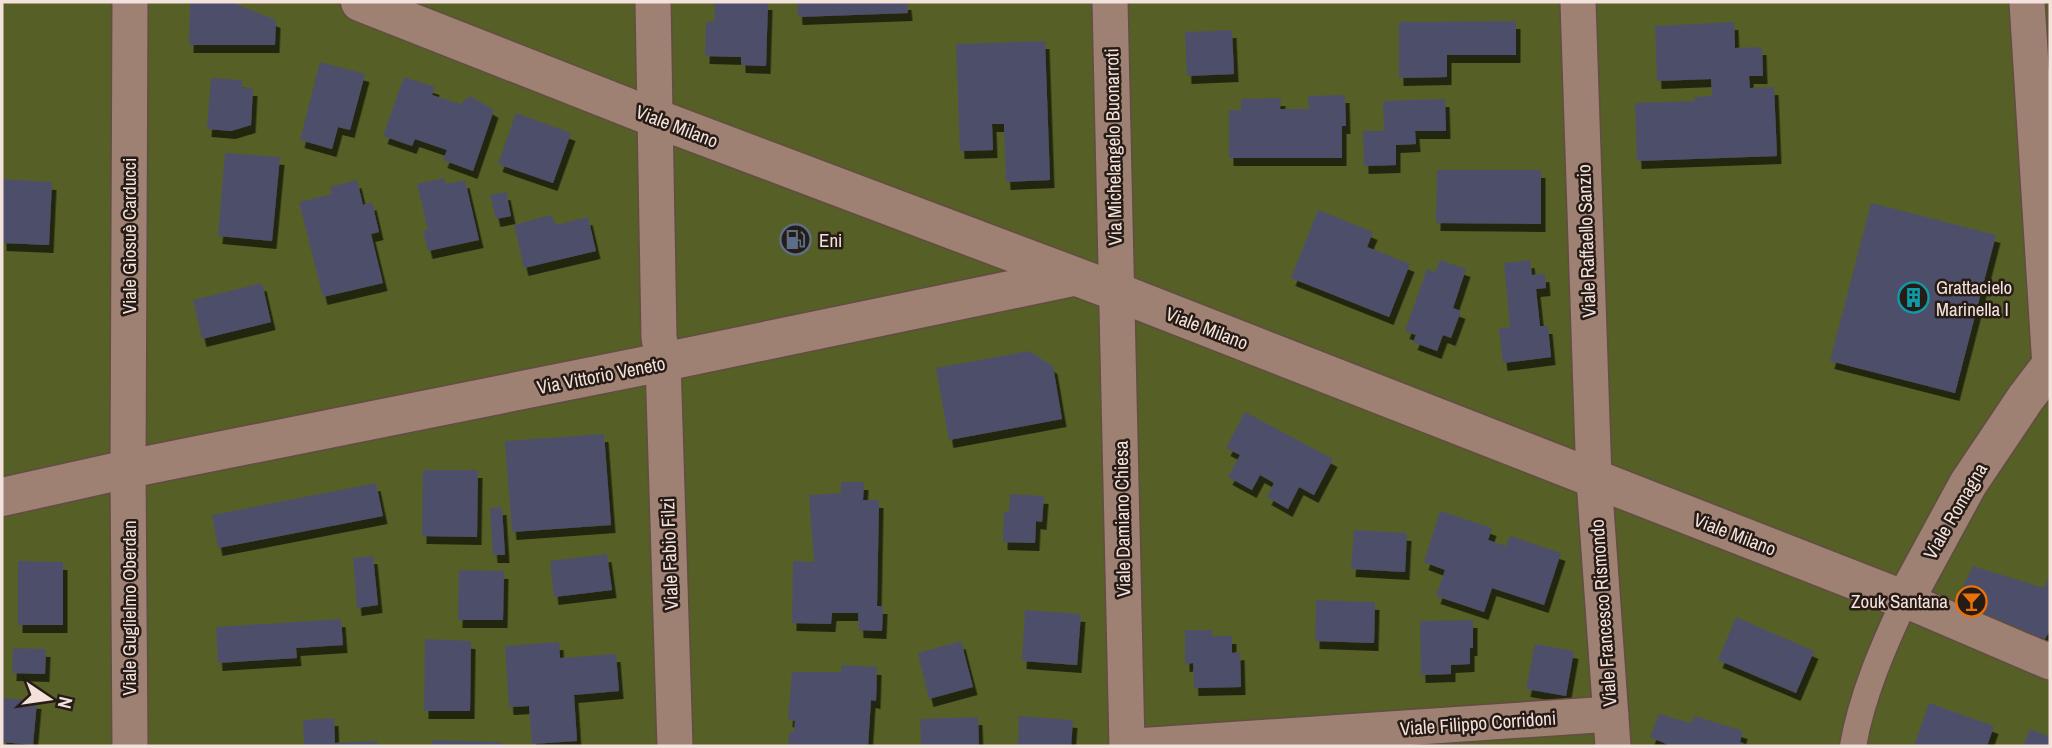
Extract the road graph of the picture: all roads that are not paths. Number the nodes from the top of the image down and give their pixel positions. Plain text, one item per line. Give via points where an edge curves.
1 (130, 2) edge
2 (360, 2) edge
3 (653, 2) edge
4 (1110, 2) edge
5 (1578, 2) edge
6 (2027, 2) edge
7 (655, 118) junction
8 (985, 243) junction
9 (1073, 277) junction
10 (1117, 292) junction
11 (984, 296) junction
12 (663, 362) junction
13 (2050, 366) edge
14 (128, 469) junction
15 (1594, 480) junction
16 (2, 497) edge
17 (1905, 600) junction
18 (2050, 662) edge
19 (1612, 730) edge
20 (130, 746) edge
21 (675, 746) edge
22 (1127, 746) edge
23 (1136, 746) edge
24 (1853, 746) edge

1 - 14 street, Viale Giosuè Carducci
2 - 7 street, Viale Milano
3 - 7 street, Viale Fabio Filzi
4 - 10 street, Via Michelangelo Buonarroti
5 - 15 street, Viale Raffaello Sanzio
6 - 13 street
7 - 8 street, Viale Milano
7 - 12 street, Viale Fabio Filzi
8 - 9 street, Viale Milano
8 - 11 street via 998,271
9 - 10 street, Viale Milano
9 - 11 street, Via Vittorio Veneto
10 - 15 street, Viale Milano
10 - 22 street, Viale Damiano Chiesa
11 - 12 street, Via Vittorio Veneto
12 - 14 street, Via Vittorio Veneto
12 - 21 street, Viale Fabio Filzi
13 - 17 street, Viale Romagna via 1969,484
14 - 16 street, Via Vittorio Veneto
14 - 20 street, Viale Guglielmo Oberdan
15 - 17 street, Viale Milano
15 - 19 street, Viale Francesco Rismondo
17 - 18 street, Viale Milano
17 - 24 street, Viale Romagna via 1880,654
19 - 23 street, Viale Filippo Corridoni

